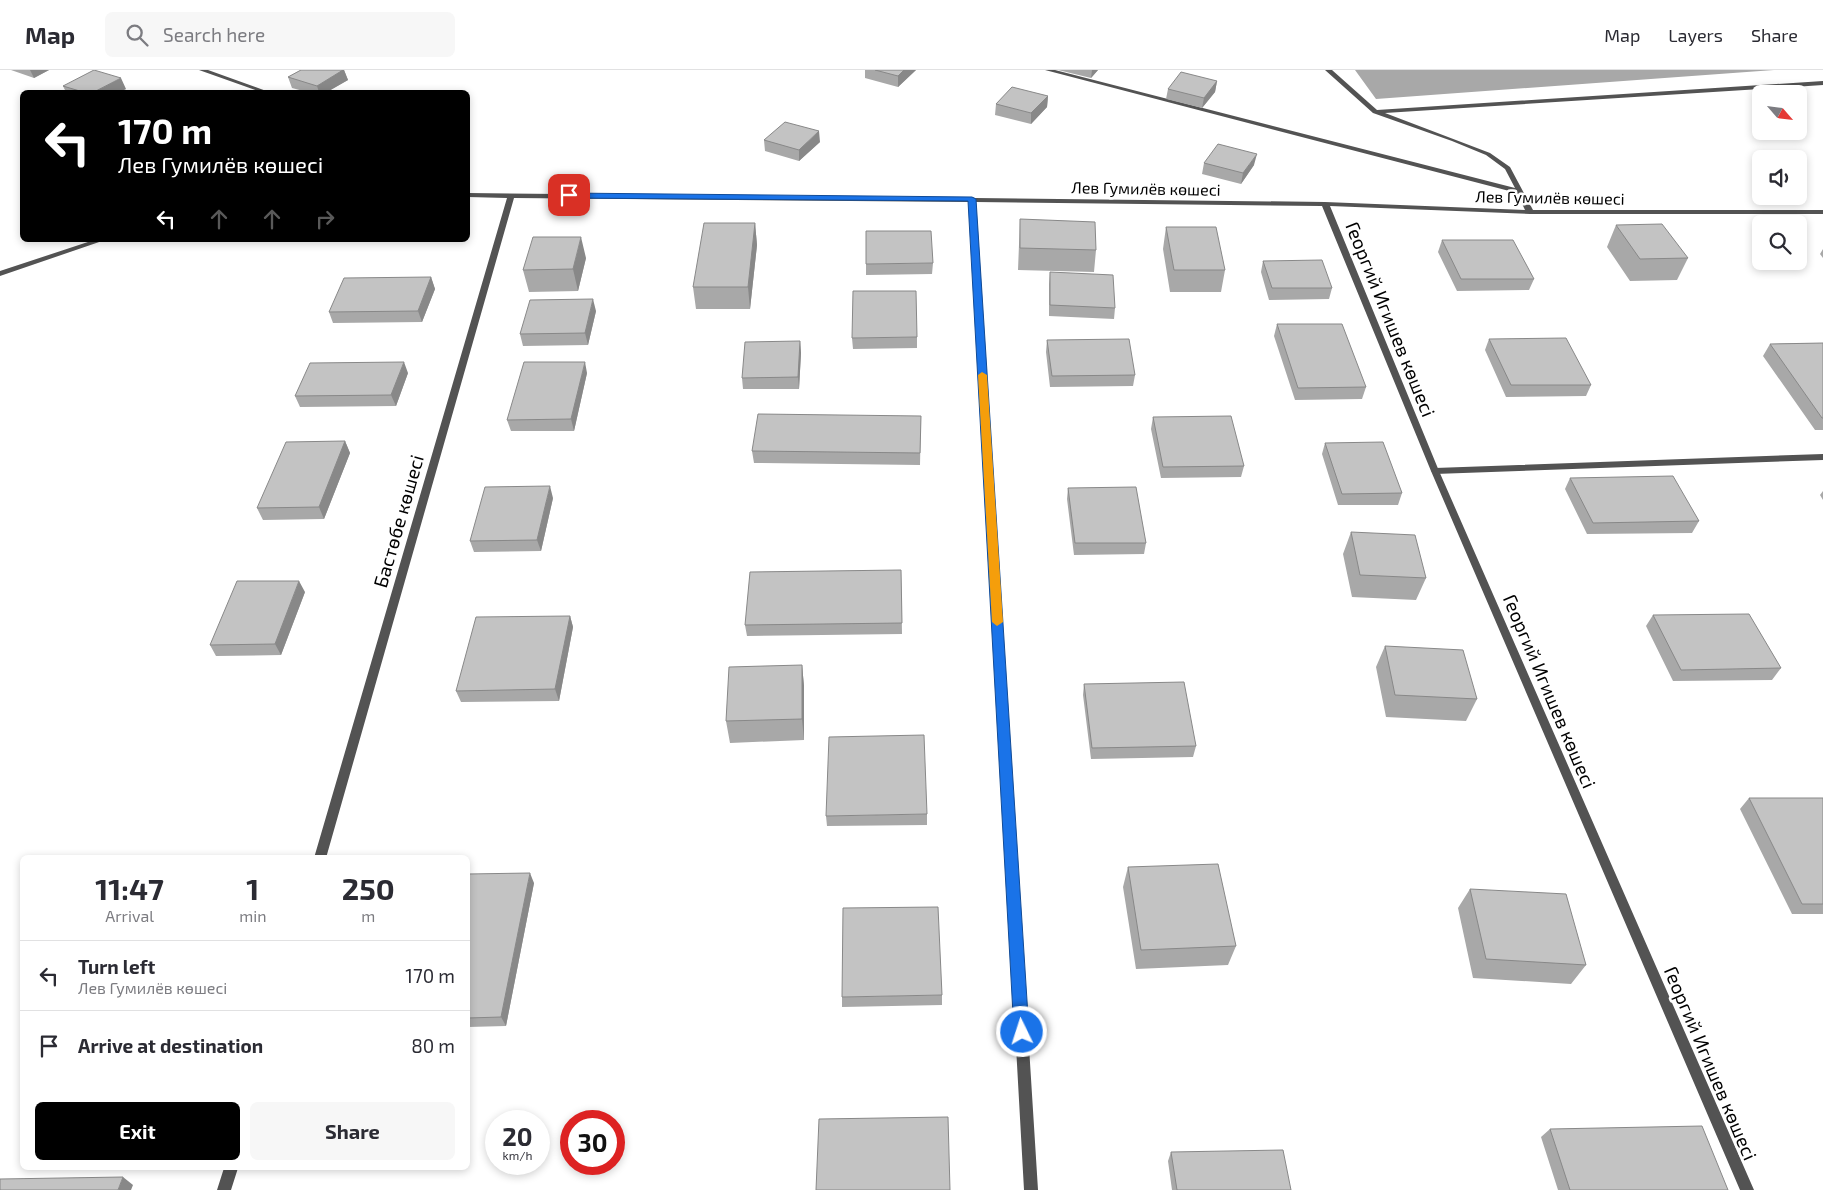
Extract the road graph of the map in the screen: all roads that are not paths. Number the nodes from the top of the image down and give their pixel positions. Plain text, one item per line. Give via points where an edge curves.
1 (202, 70) edge
2 (1048, 70) edge
3 (1328, 70) edge
4 (1823, 83) edge
5 (260, 90) edge
6 (1375, 112) junction
7 (1521, 192) junction
8 (470, 195) edge
9 (511, 195) junction
10 (972, 199) junction
11 (1325, 204) junction
12 (1530, 212) junction
13 (1823, 212) edge
14 (95, 242) edge
15 (0, 274) edge
16 (1823, 456) edge
17 (1435, 471) junction
18 (321, 855) edge
19 (230, 1170) edge
20 (224, 1190) edge
21 (1031, 1190) edge
22 (1747, 1190) edge

1 - 5 street
2 - 7 street
3 - 6 street
4 - 6 street
6 - 7 street via 1488,154 1508,168
7 - 12 street
8 - 9 street, Лев Гумилёв көшесі
9 - 10 street, Лев Гумилёв көшесі
9 - 18 street, Бастөбе көшесі
10 - 11 street, Лев Гумилёв көшесі
10 - 21 street
11 - 12 street, Лев Гумилёв көшесі
11 - 17 street, Георгий Игишев көшесі
12 - 13 street, Лев Гумилёв көшесі
14 - 15 street
16 - 17 street
17 - 22 street, Георгий Игишев көшесі
19 - 20 street

